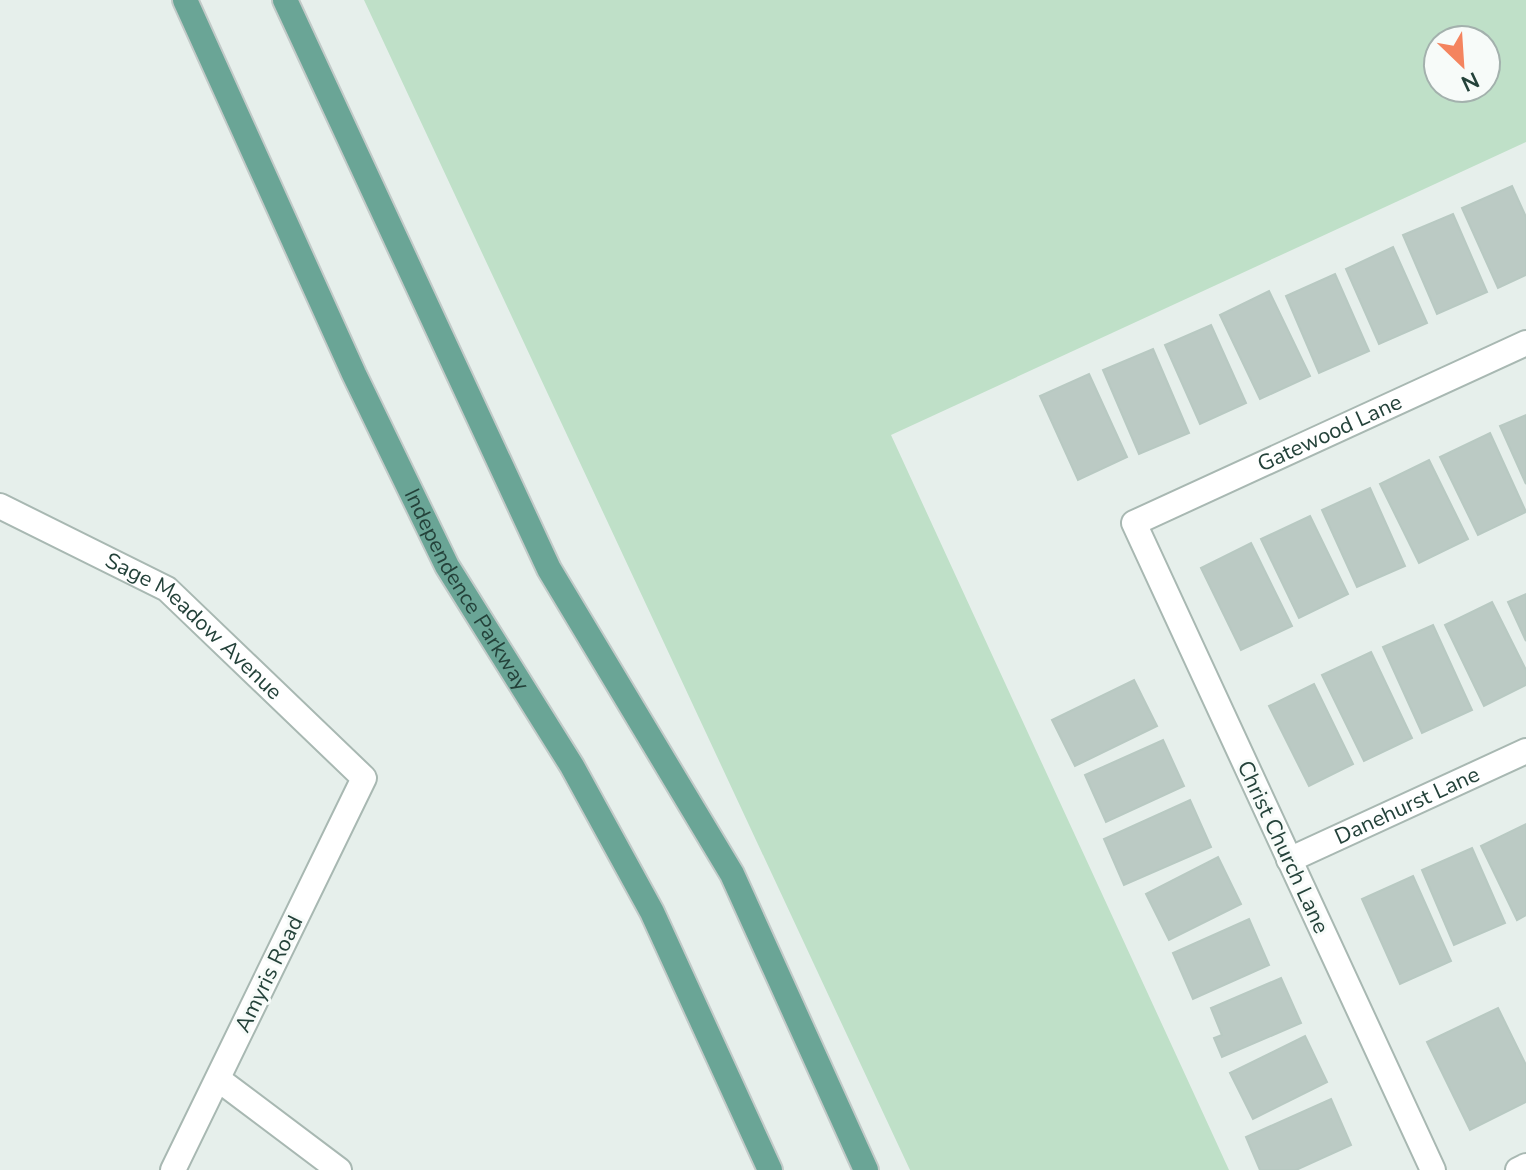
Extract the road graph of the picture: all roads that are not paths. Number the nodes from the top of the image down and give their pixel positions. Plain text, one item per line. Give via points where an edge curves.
1 (185, 0) edge
2 (285, 0) edge
3 (1526, 343) edge
4 (0, 506) edge
5 (1134, 523) joint
6 (1526, 751) edge
7 (364, 778) joint
8 (1289, 860) junction
9 (218, 1079) junction
10 (1526, 1166) edge
11 (173, 1170) edge
12 (339, 1170) edge
13 (770, 1170) edge
14 (866, 1170) edge
15 (1433, 1170) edge
16 (1518, 1170) edge

1 - 13 main road, Independence Parkway via 447,566 572,766 652,912
2 - 14 main road via 549,569 732,874
3 - 5 street, Gatewood Lane
4 - 7 street, Sage Meadow Avenue via 167,589
5 - 8 street, Christ Church Lane
6 - 8 street, Danehurst Lane
7 - 9 street, Amyris Road
8 - 15 street, Christ Church Lane
9 - 11 street, Amyris Road
9 - 12 street
10 - 16 street

